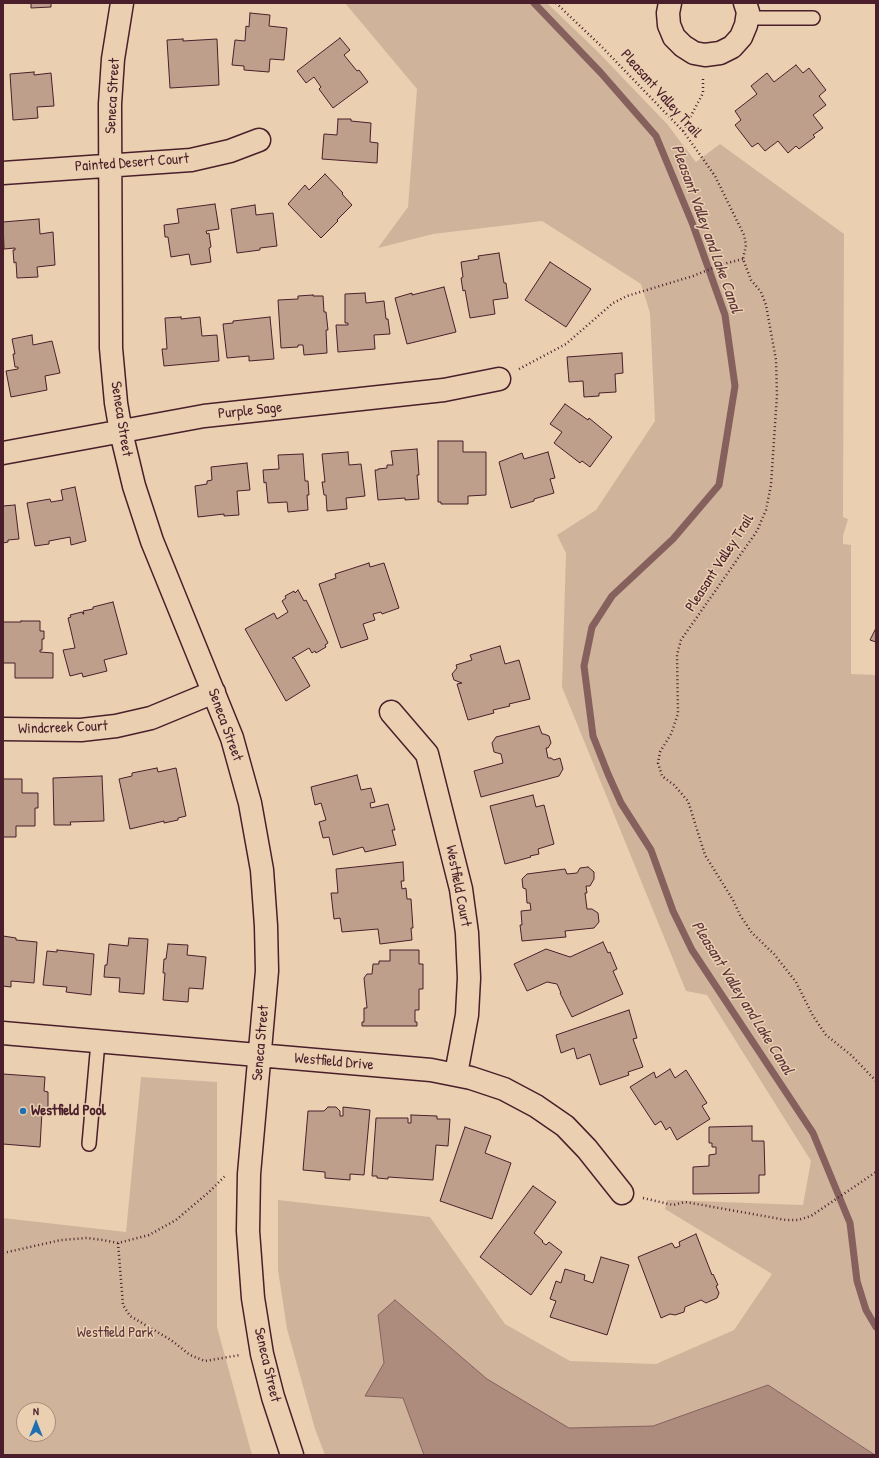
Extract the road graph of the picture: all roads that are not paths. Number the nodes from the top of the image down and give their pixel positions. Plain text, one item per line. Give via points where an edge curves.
1 (122, 3) edge
2 (670, 3) edge
3 (746, 10) edge
4 (813, 18) dead end
5 (259, 140) dead end
6 (110, 166) junction
7 (3, 172) edge
8 (499, 379) road end
9 (121, 432) junction
10 (3, 453) edge
11 (214, 692) junction
12 (391, 712) dead end
13 (3, 729) edge
14 (3, 1034) edge
15 (98, 1042) junction
16 (260, 1055) junction
17 (456, 1074) junction
18 (89, 1144) dead end
19 (622, 1193) road end
20 (292, 1455) edge

1 - 6 street, Seneca Street via 110,104
2 - 3 street via 669,25 674,37 694,53 705,55 720,53 732,47 741,37 746,25
3 - 4 lane
5 - 6 street, Painted Desert Court via 230,151 191,160
6 - 7 street, Painted Desert Court
6 - 9 street, Seneca Street via 111,348
8 - 9 street, Purple Sage via 444,390 204,416
9 - 10 street, Purple Sage
9 - 11 street, Seneca Street via 134,486 152,542
11 - 13 street, Windcreek Court via 151,718 116,726 81,730
11 - 16 street, Seneca Street via 232,738 250,803 262,870 267,971
12 - 17 street, Westfield Court via 427,754 461,890 469,978 467,1015
14 - 15 street, Westfield Drive
15 - 16 street, Westfield Drive
15 - 18 lane
16 - 17 street, Westfield Drive
16 - 20 street, Seneca Street via 248,1231 253,1298 273,1397
17 - 19 street, Westfield Drive via 504,1089 536,1106 565,1126

